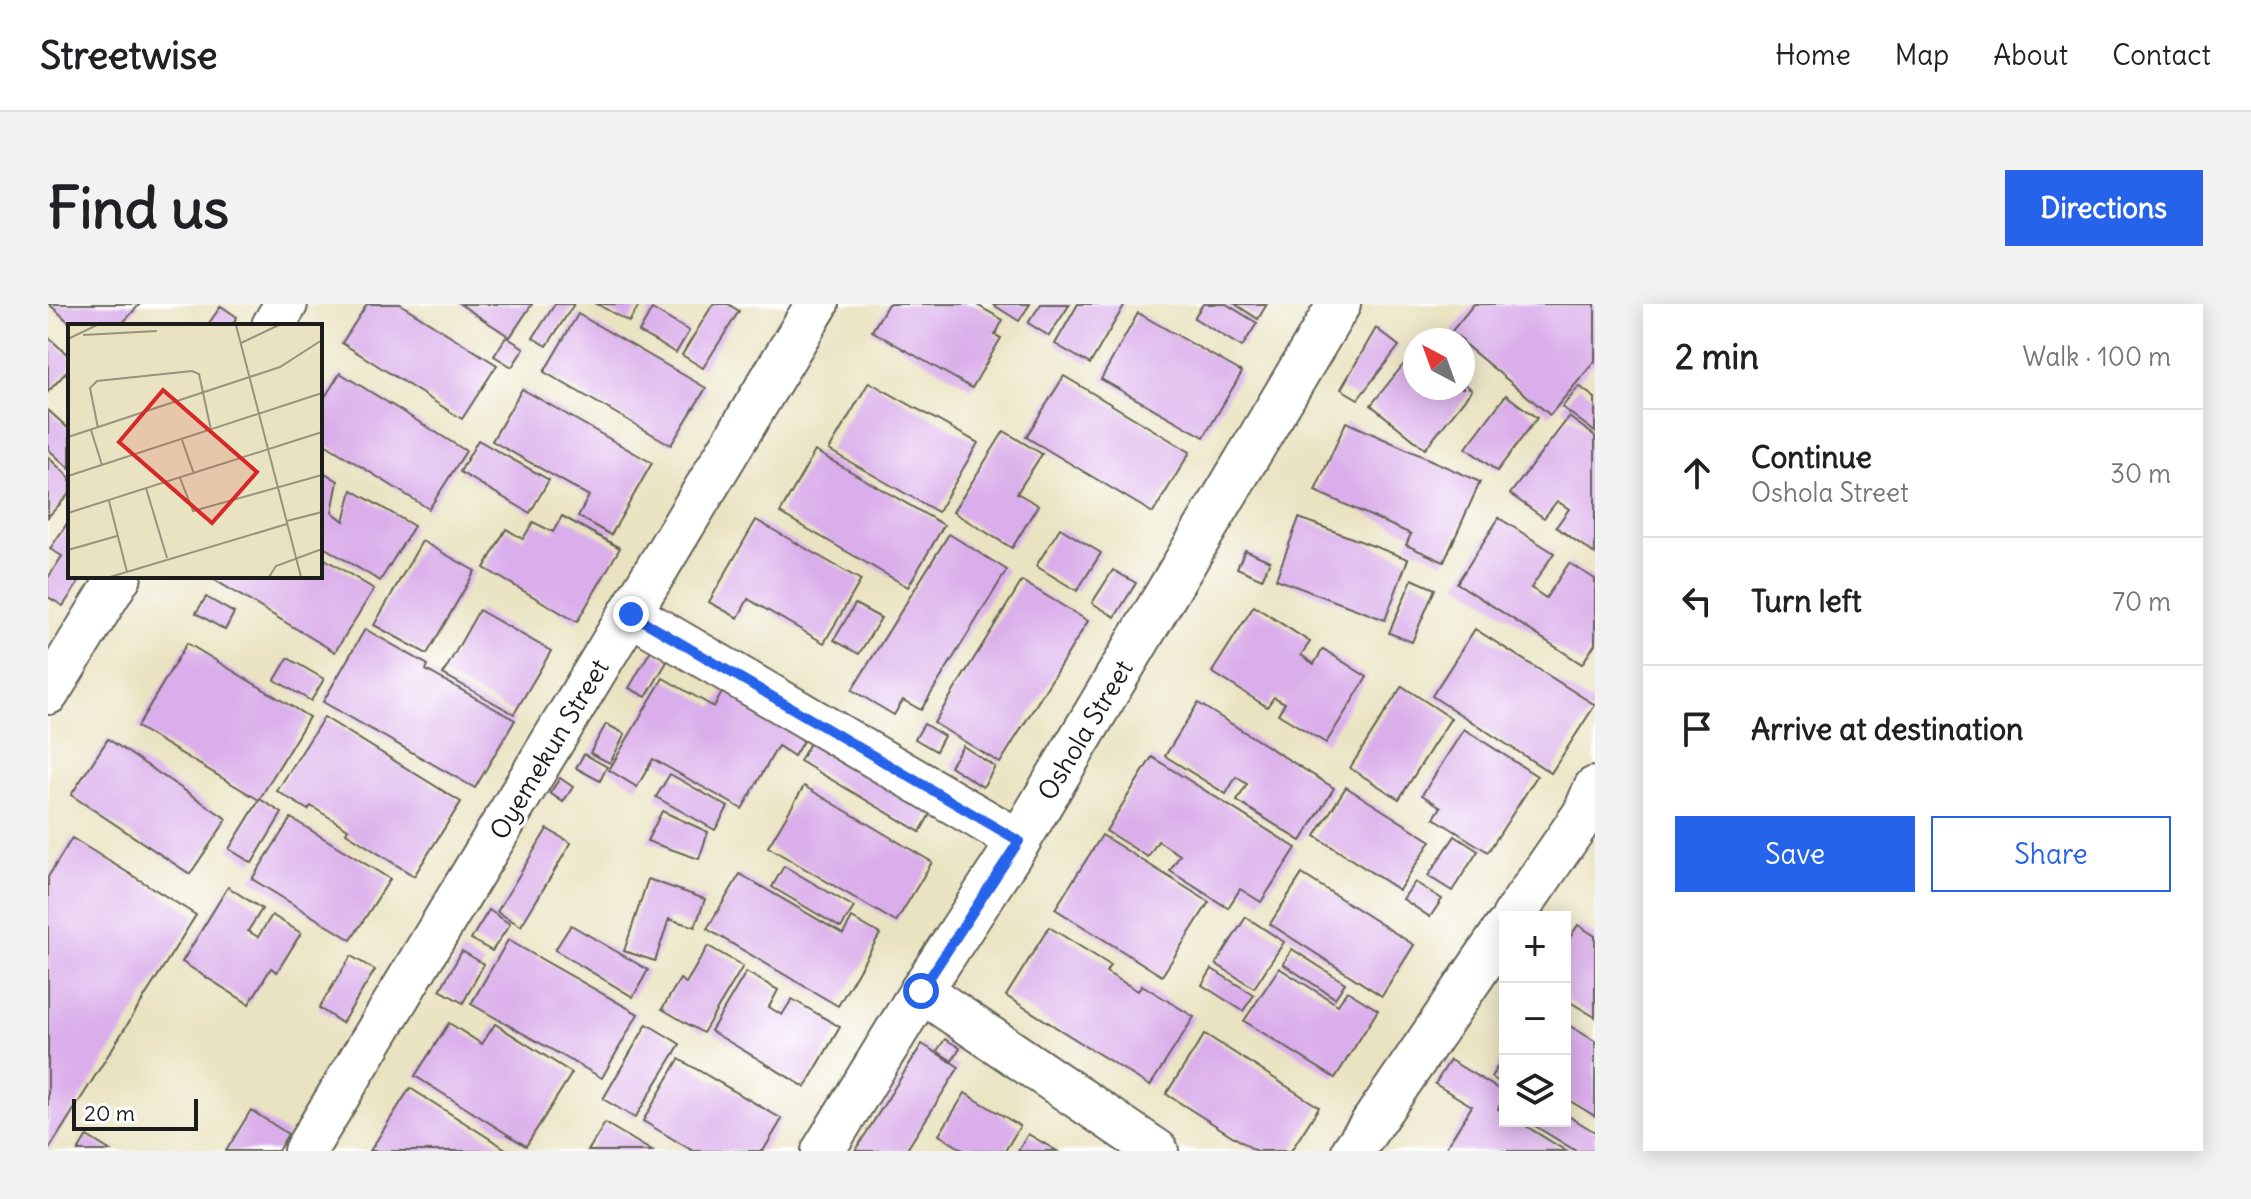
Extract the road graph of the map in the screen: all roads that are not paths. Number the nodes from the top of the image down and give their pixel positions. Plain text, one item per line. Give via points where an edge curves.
1 (286, 304) edge
2 (817, 304) edge
3 (1339, 304) edge
4 (274, 324) edge
5 (119, 578) edge
6 (631, 614) junction
7 (48, 693) edge
8 (1595, 788) edge
9 (1019, 841) junction
10 (1517, 911) edge
11 (1499, 938) edge
12 (921, 991) junction
13 (305, 1151) edge
14 (823, 1151) edge
15 (1157, 1151) edge
16 (1353, 1151) edge

1 - 4 street
2 - 6 street, Oyemekun Street
3 - 9 street, Oshola Street
5 - 7 street
6 - 9 street
6 - 13 street, Oyemekun Street
8 - 10 street via 1584,814
9 - 12 street, Oshola Street
11 - 16 street
12 - 14 street, Oshola Street
12 - 15 street

